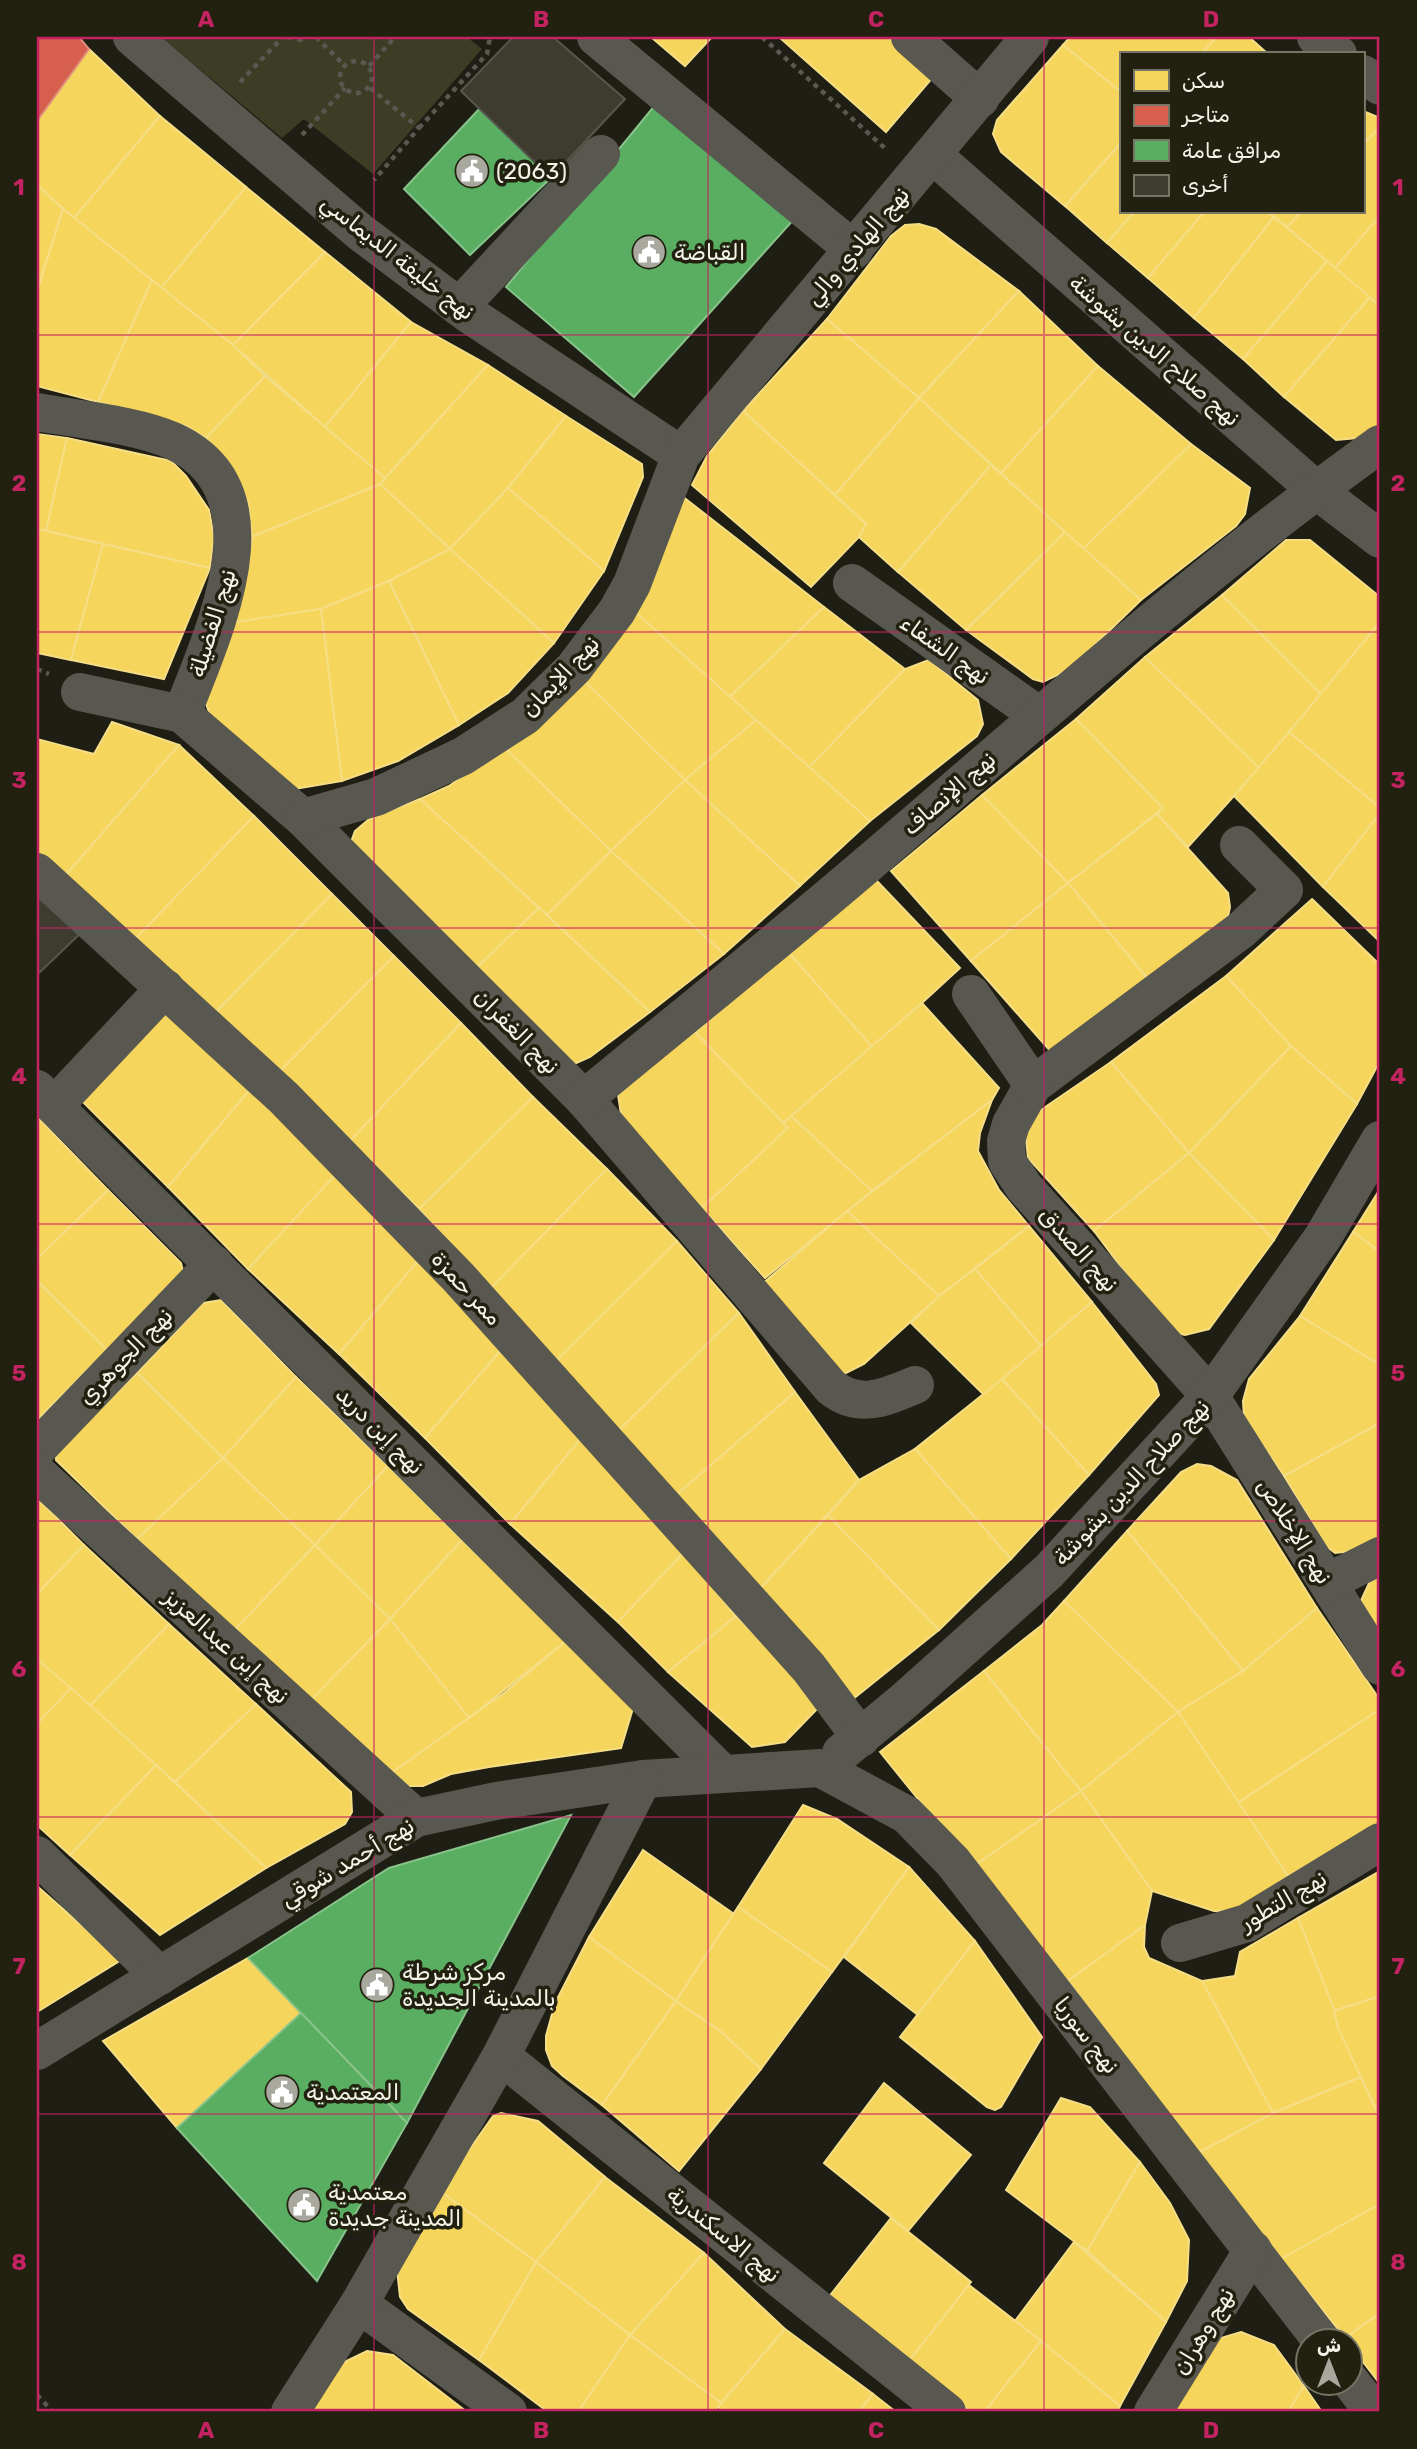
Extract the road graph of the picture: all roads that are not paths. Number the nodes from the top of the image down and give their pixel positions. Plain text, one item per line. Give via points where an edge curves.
1 (132, 37) edge
2 (596, 37) edge
3 (911, 37) edge
4 (1030, 37) edge
5 (1316, 37) edge
6 (1335, 52) edge
7 (1364, 75) edge
8 (1380, 86) edge
9 (980, 99) junction
10 (601, 154) dead end
11 (924, 166) junction
12 (854, 250) junction
13 (459, 307) junction
14 (37, 412) edge
15 (1380, 444) edge
16 (681, 454) junction
17 (1316, 490) junction
18 (1380, 539) edge
19 (852, 583) dead end
20 (80, 692) dead end
21 (182, 714) junction
22 (1038, 715) junction
23 (303, 818) junction
24 (1240, 845) dead end
25 (37, 872) edge
26 (165, 988) junction
27 (971, 994) dead end
28 (1033, 1085) junction
29 (45, 1097) edge
30 (584, 1099) junction
31 (1380, 1140) edge
32 (214, 1264) junction
33 (915, 1385) dead end
34 (1210, 1396) junction
35 (37, 1449) edge
36 (37, 1473) edge
37 (1380, 1556) edge
38 (1328, 1582) junction
39 (1380, 1666) edge
40 (862, 1738) junction
41 (820, 1768) junction
42 (722, 1773) junction
43 (643, 1779) junction
44 (416, 1818) junction
45 (1380, 1842) edge
46 (37, 1855) edge
47 (1180, 1943) dead end
48 (160, 1976) junction
49 (37, 2052) edge
50 (501, 2056) junction
51 (1252, 2250) junction
52 (359, 2304) junction
53 (1310, 2326) edge
54 (1362, 2396) edge
55 (290, 2412) edge
56 (509, 2412) edge
57 (947, 2412) edge
58 (1153, 2412) edge
59 (1374, 2412) edge

1 - 13 street, نهج خليفة الديماسي via 360,232
2 - 12 street
3 - 9 street
4 - 9 street, نهج الهادي والي
5 - 6 street
7 - 8 street
9 - 11 street, نهج الهادي والي
10 - 13 street
11 - 12 street, نهج الهادي والي
11 - 17 street, نهج صلاح الدين بشوشة
12 - 16 street, نهج الهادي والي
13 - 16 street, نهج خليفة الديماسي
14 - 21 street, نهج الفضيلة via 169,439 191,450 221,488 233,527 233,559 219,614
15 - 17 street, نهج الإنصاف
16 - 23 street, نهج الإيمان via 632,584 596,640 554,689 525,716 463,756 376,797
17 - 18 street, نهج صلاح الدين بشوشة
17 - 22 street, نهج الإنصاف
19 - 22 street, نهج الشفاء
20 - 21 street, نهج الغفران
21 - 23 street, نهج الغفران
22 - 30 street, نهج الإنصاف via 869,863
23 - 30 street, نهج الغفران
24 - 28 street, نهج الصدق via 1284,890 1241,930
25 - 26 street, ممر حمزة
26 - 29 street
26 - 40 street, ممر حمزة via 284,1098 459,1278 809,1668
27 - 28 street
28 - 34 street, نهج الصدق via 1008,1130 1006,1150 1012,1171
29 - 32 street, نهج إبن دريد
30 - 33 street, نهج الغفران via 831,1387 846,1397 867,1401
31 - 34 street, نهج صلاح الدين بشوشة via 1323,1237
32 - 35 street, نهج الجوهري
32 - 42 street, نهج إبن دريد
34 - 38 street, نهج الإخلاص
34 - 40 street, نهج صلاح الدين بشوشة via 1049,1571
36 - 44 street, نهج إبن عبدالعزيز
37 - 38 street
38 - 39 street, نهج الإخلاص
40 - 41 street, نهج صلاح الدين بشوشة
41 - 42 street, نهج أحمد شوقي
41 - 51 street, نهج سوريا via 906,1815 953,1862
42 - 43 street, نهج أحمد شوقي
43 - 44 street, نهج أحمد شوقي via 531,1794
43 - 50 street
44 - 48 street, نهج أحمد شوقي
45 - 47 street, نهج التطور via 1247,1923
46 - 48 street
48 - 49 street, نهج أحمد شوقي
50 - 52 street
50 - 57 street, نهج الاسكندرية
51 - 53 street, نهج سوريا
51 - 58 street, نهج وهران
52 - 55 street
52 - 56 street
54 - 59 street

